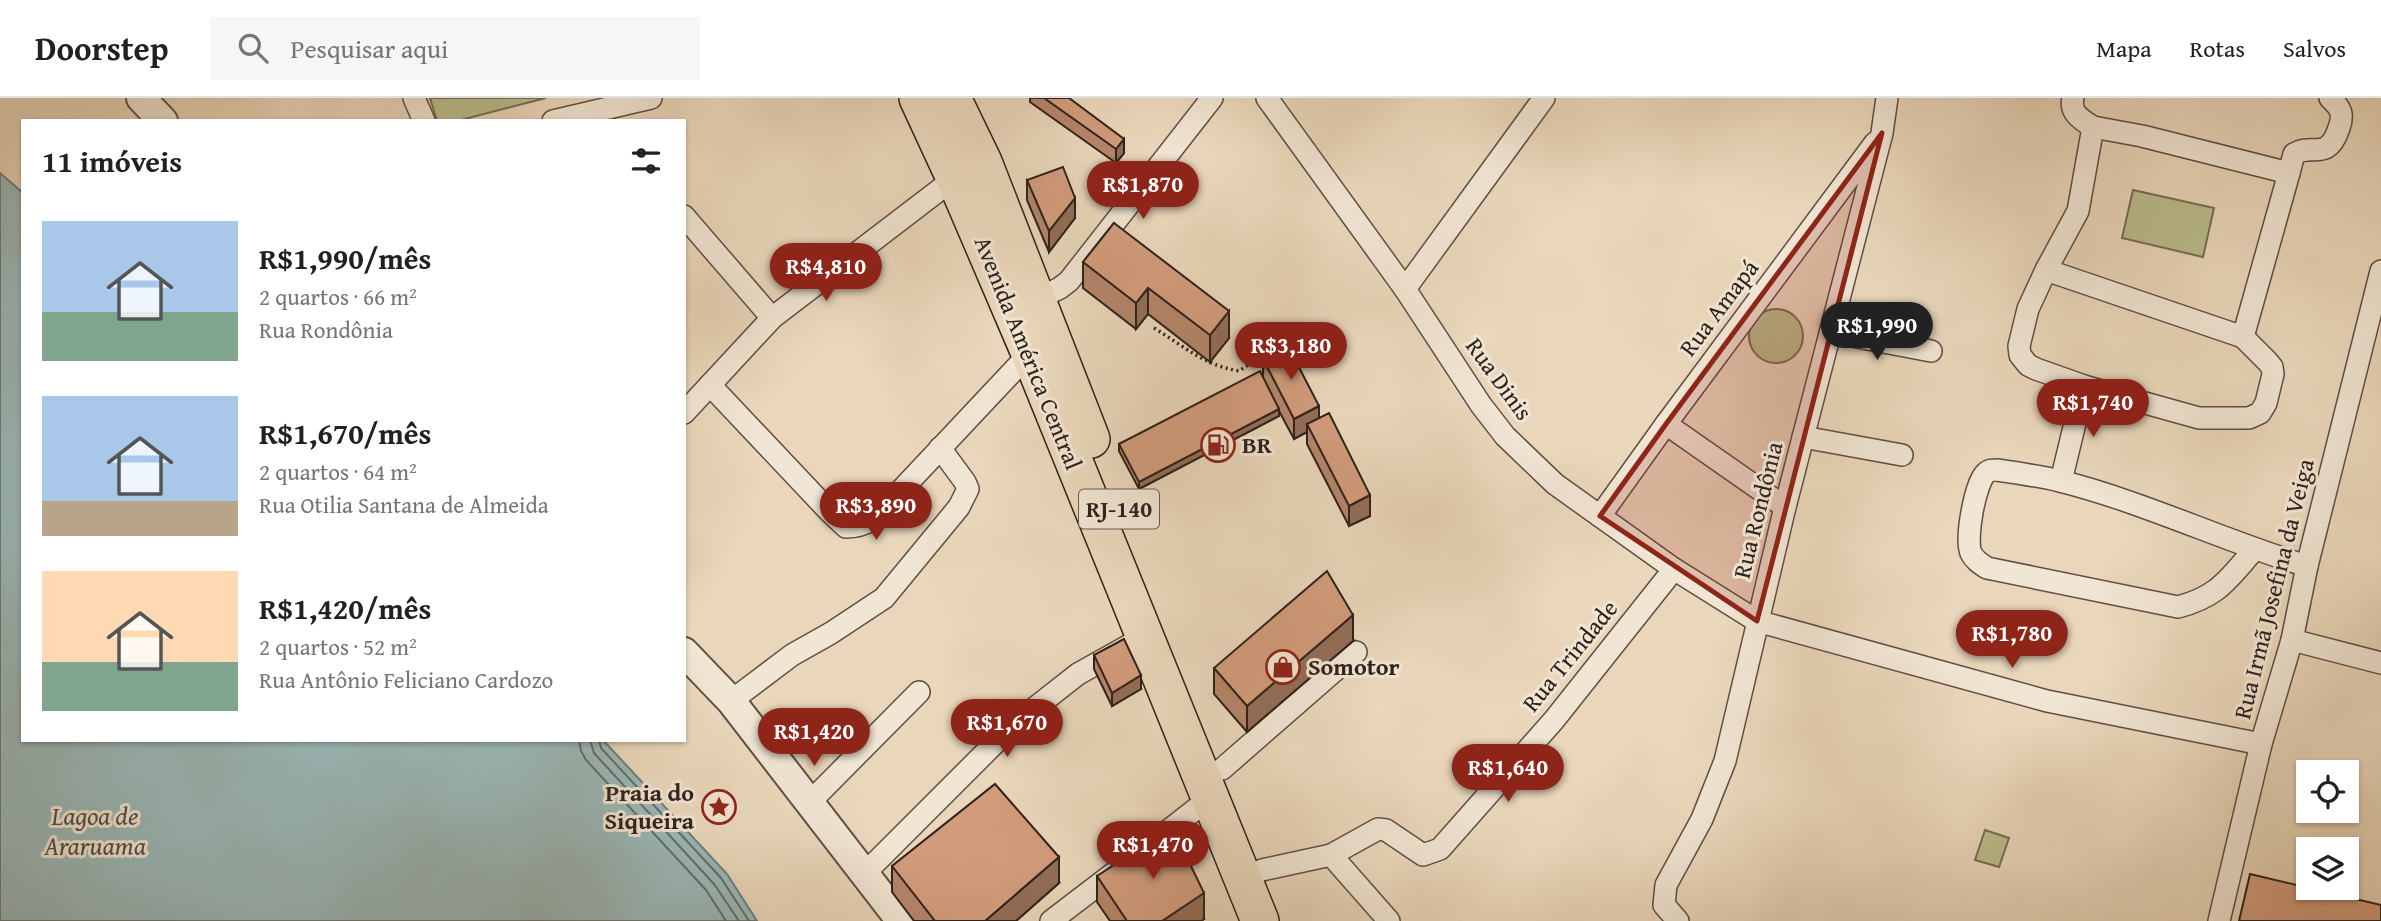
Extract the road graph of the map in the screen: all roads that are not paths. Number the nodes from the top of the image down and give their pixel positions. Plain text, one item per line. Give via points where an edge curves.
1 (141, 98) edge
2 (414, 98) edge
3 (651, 98) edge
4 (918, 98) edge
5 (952, 98) edge
6 (1212, 98) edge
7 (1267, 98) edge
8 (1544, 98) edge
9 (1887, 98) edge
10 (2073, 98) edge
11 (2330, 98) edge
12 (597, 116) edge
13 (161, 119) edge
14 (423, 119) edge
15 (571, 119) edge
16 (2093, 127) junction
17 (1882, 133) junction
18 (2289, 173) junction
19 (955, 178) junction
20 (686, 218) edge
21 (2046, 270) junction
22 (2381, 271) edge
23 (1405, 289) junction
24 (1024, 305) junction
25 (772, 318) junction
26 (1831, 331) junction
27 (2243, 337) junction
28 (1931, 351) dead end
29 (1030, 353) junction
30 (710, 385) junction
31 (2084, 386) junction
32 (686, 411) edge
33 (1665, 424) junction
34 (1803, 437) junction
35 (940, 448) junction
36 (1902, 455) dead end
37 (2060, 481) junction
38 (1785, 507) junction
39 (1600, 516) junction
40 (2254, 550) junction
41 (2307, 566) junction
42 (1674, 569) junction
43 (1757, 621) junction
44 (1144, 637) junction
45 (2292, 640) junction
46 (1356, 652) dead end
47 (686, 654) edge
48 (2381, 663) edge
49 (919, 692) dead end
50 (732, 701) junction
51 (2261, 744) junction
52 (1216, 783) junction
53 (810, 802) junction
54 (1331, 855) junction
55 (1262, 870) junction
56 (864, 873) junction
57 (901, 921) edge
58 (1051, 921) edge
59 (1260, 921) edge
60 (1283, 921) edge
61 (1389, 921) edge
62 (1678, 921) edge
63 (2219, 921) edge

1 - 13 street
2 - 14 street
3 - 12 street
4 - 19 highway, Avenida América Central / RJ-140
5 - 24 highway, Avenida América Central / RJ-140 via 984,162
6 - 24 street via 1069,281
7 - 23 street, Rua Dinis
8 - 23 street
9 - 17 street, Rua Rondônia
10 - 16 street via 2075,113
11 - 18 street via 2343,118 2335,140 2326,148 2294,154
12 - 15 street
16 - 18 street
16 - 21 street via 2078,211
17 - 26 street, Rua Rondônia
17 - 33 street, Rua Amapá
18 - 27 street
19 - 24 highway, Avenida América Central / RJ-140
19 - 25 street
20 - 25 street
21 - 27 street
21 - 31 street via 2028,309 2020,355 2036,369
22 - 41 street, Rua Irmã Josefina da Veiga
23 - 39 street, Rua Dinis via 1505,436 1555,484
24 - 29 highway, Avenida América Central / RJ-140
24 - 52 highway, Avenida América Central / RJ-140
25 - 30 street
26 - 28 street
26 - 34 street, Rua Rondônia
27 - 31 street via 2272,367 2273,374 2266,403 2249,418 2199,418
29 - 35 street
29 - 44 highway, Avenida América Central / RJ-140
30 - 32 street
30 - 35 street via 846,527 874,519
31 - 37 street
33 - 38 street
33 - 39 street, Rua Amapá
34 - 36 street
34 - 38 street, Rua Rondônia
35 - 50 street via 968,489 920,556 884,598 792,656
37 - 40 street
37 - 40 street via 1997,470 1985,474 1969,524 1968,542 1977,562 1987,568 2178,607 2216,592
38 - 43 street, Rua Rondônia
39 - 42 street, Rua Dinis
40 - 41 street
41 - 45 street, Rua Irmã Josefina da Veiga
42 - 43 street, Rua Dinis
42 - 54 street, Rua Trindade via 1554,720 1440,849 1423,855 1387,830 1378,829
43 - 51 street, Rua Dinis via 2046,701
43 - 62 street, Rua Rondônia via 1719,779 1666,886 1664,905
44 - 52 highway, Avenida América Central / RJ-140
44 - 56 street via 1078,674 1023,716
45 - 48 street
45 - 51 street, Rua Irmã Josefina da Veiga
46 - 52 street
47 - 50 street
49 - 53 street
50 - 53 street
51 - 63 street, Rua Irmã Josefina da Veiga
52 - 55 highway, Avenida América Central / RJ-140
52 - 58 street
52 - 59 highway, Avenida América Central / RJ-140
53 - 56 street
54 - 55 street, Rua Trindade
54 - 61 street
55 - 60 highway, Avenida América Central / RJ-140
56 - 57 street

